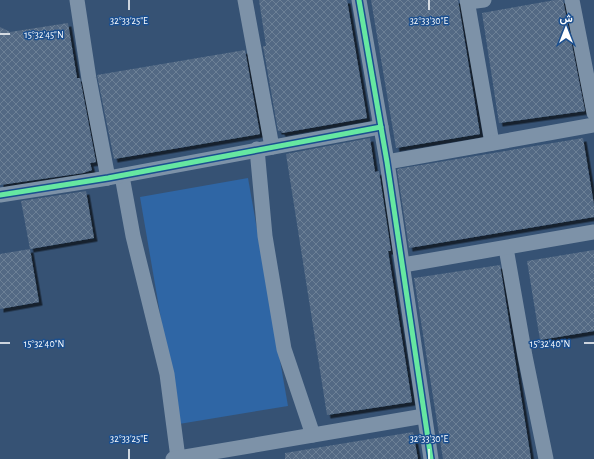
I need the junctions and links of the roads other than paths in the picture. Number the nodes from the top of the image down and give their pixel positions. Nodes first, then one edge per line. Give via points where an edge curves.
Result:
1 (77, 0) edge
2 (245, 0) edge
3 (359, 0) edge
4 (484, 0) edge
5 (572, 0) edge
6 (468, 1) edge
7 (594, 113) edge
8 (594, 125) edge
9 (381, 127) junction
10 (492, 143) junction
11 (264, 148) junction
12 (387, 162) junction
13 (115, 177) junction
14 (0, 195) edge
15 (594, 232) edge
16 (506, 248) junction
17 (403, 265) junction
18 (424, 416) junction
19 (313, 435) junction
20 (255, 452) edge
21 (175, 459) edge
22 (431, 459) edge
23 (546, 459) edge

1 - 13 street via 89,79
2 - 11 street
3 - 9 street
4 - 6 street
5 - 7 street
6 - 10 street
8 - 10 street
9 - 11 street
9 - 12 street
10 - 12 street
11 - 13 street
11 - 19 street via 265,236 284,349
12 - 17 street
13 - 14 street
13 - 21 street via 167,374
15 - 16 street
16 - 17 street
16 - 23 street
17 - 18 street
18 - 19 street
18 - 22 street
19 - 20 street
20 - 21 street

